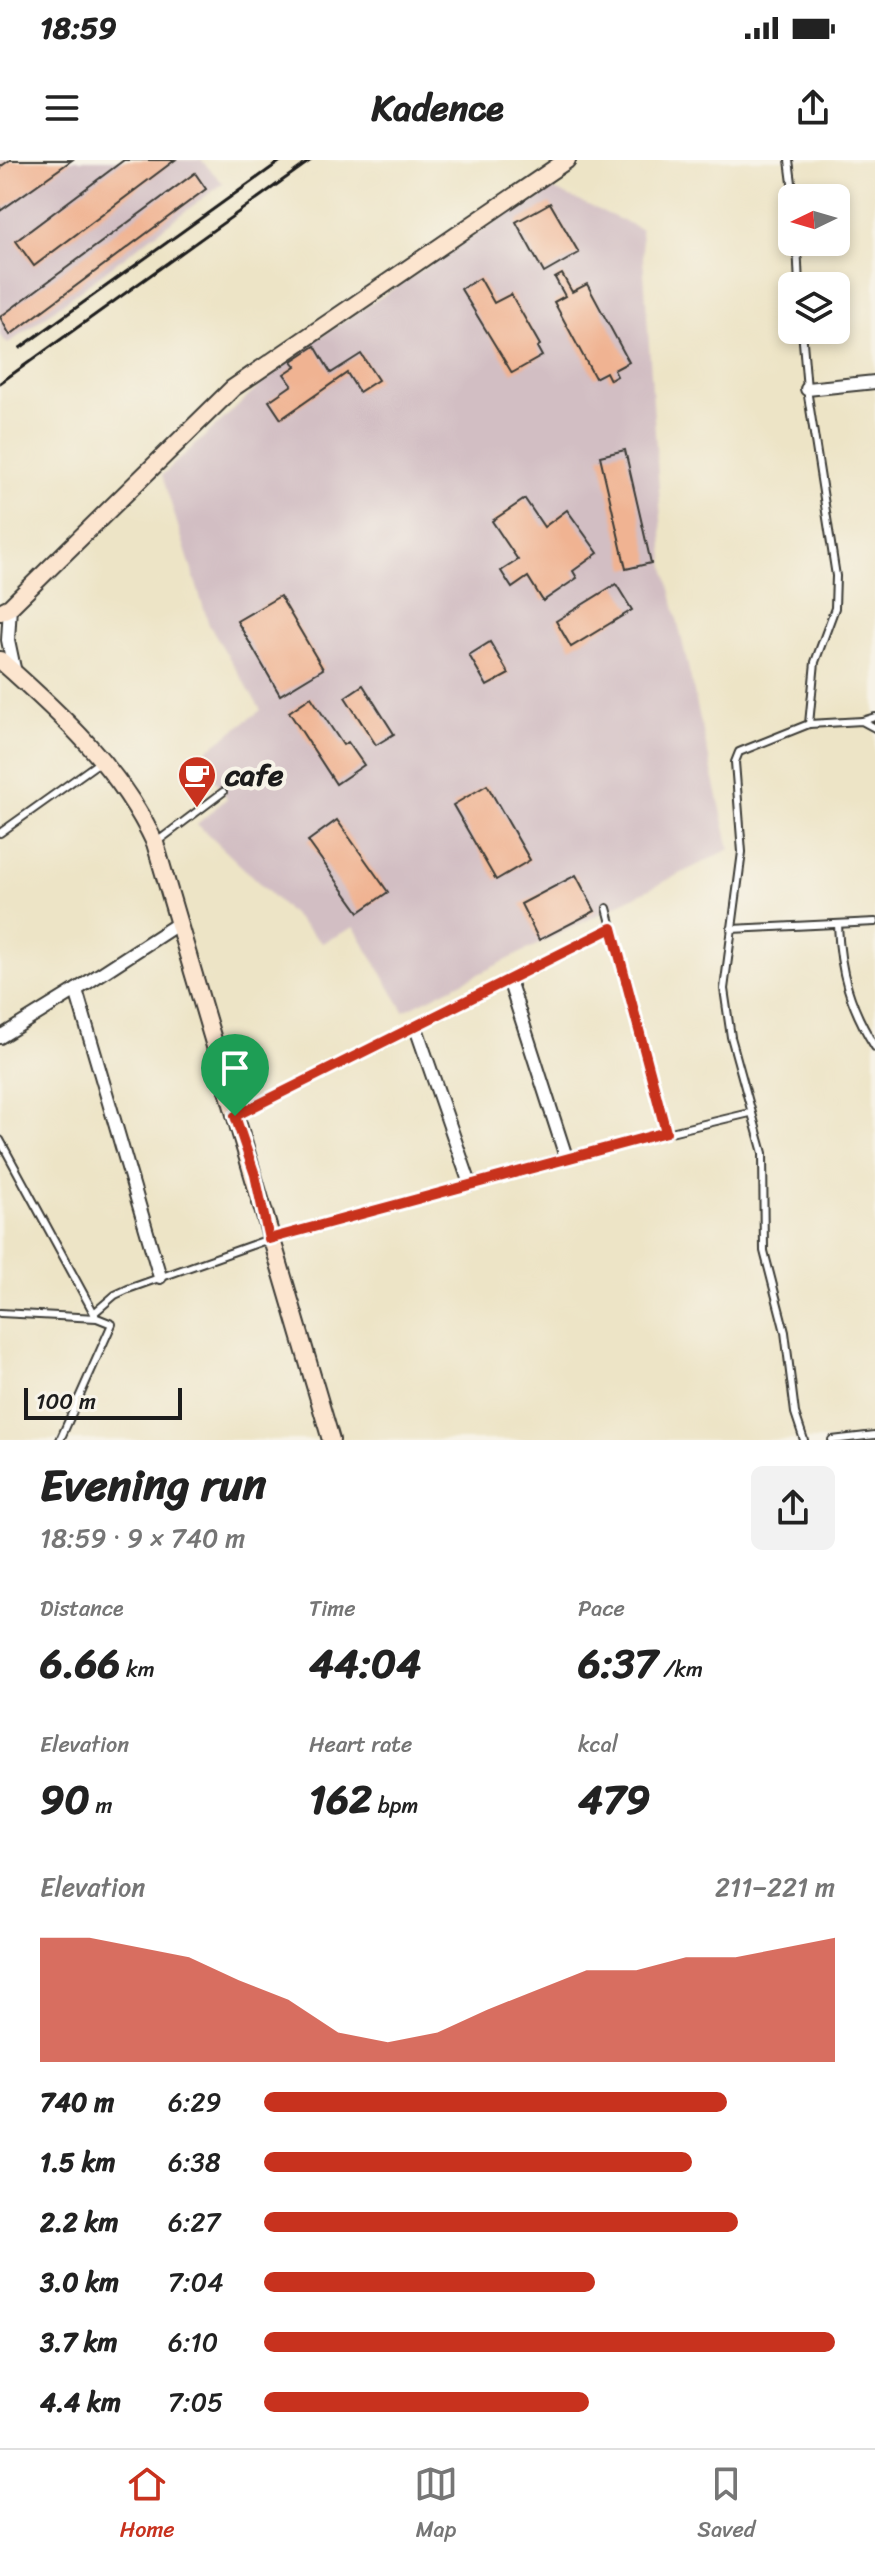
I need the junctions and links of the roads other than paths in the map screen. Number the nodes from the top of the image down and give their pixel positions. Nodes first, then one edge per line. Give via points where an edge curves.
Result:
1 (567, 160) edge
2 (789, 160) edge
3 (792, 184) edge
4 (803, 344) edge
5 (875, 382) edge
6 (807, 389) junction
7 (5, 609) edge
8 (0, 660) edge
9 (15, 673) junction
10 (875, 717) edge
11 (862, 721) junction
12 (809, 724) junction
13 (875, 728) edge
14 (103, 759) junction
15 (223, 792) dead end
16 (0, 833) edge
17 (155, 843) junction
18 (607, 908) dead end
19 (875, 922) edge
20 (179, 923) junction
21 (838, 925) junction
22 (612, 928) junction
23 (731, 929) junction
24 (509, 980) junction
25 (76, 990) junction
26 (416, 1028) junction
27 (0, 1037) edge
28 (875, 1047) edge
29 (750, 1113) junction
30 (235, 1116) junction
31 (666, 1132) junction
32 (0, 1140) edge
33 (566, 1157) junction
34 (470, 1184) junction
35 (269, 1239) junction
36 (160, 1277) junction
37 (0, 1313) edge
38 (95, 1316) junction
39 (875, 1435) edge
40 (60, 1440) edge
41 (331, 1440) edge
42 (804, 1440) edge
43 (832, 1440) edge

1 - 7 main road via 233,388
2 - 3 lane
4 - 6 lane
5 - 6 street
6 - 12 lane via 836,576 835,608 813,674
7 - 9 street
8 - 9 main road
9 - 14 main road
10 - 11 lane
11 - 12 lane
11 - 13 lane
12 - 23 lane via 739,752 735,762 742,852
14 - 16 lane
14 - 17 main road
15 - 17 lane
17 - 20 main road
18 - 22 lane
19 - 21 lane
20 - 25 street
20 - 30 main road
21 - 23 lane
21 - 28 lane via 843,981
22 - 24 lane
22 - 31 lane
23 - 29 lane via 724,989
24 - 26 lane
24 - 33 street
25 - 27 street
25 - 36 street
26 - 30 lane
26 - 34 street
29 - 31 lane
29 - 42 lane via 763,1153 764,1251
30 - 35 main road
31 - 33 lane
32 - 38 lane
33 - 34 lane
34 - 35 lane
35 - 36 lane
35 - 41 main road
36 - 38 lane via 115,1295
37 - 38 lane
38 - 40 lane via 110,1321 111,1327
39 - 43 lane

